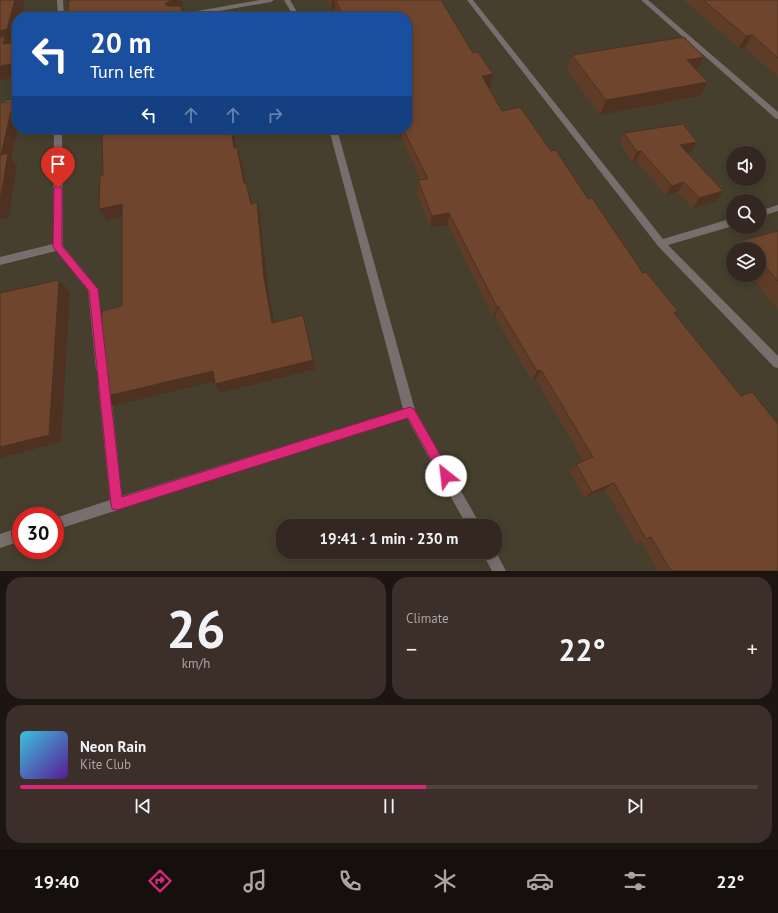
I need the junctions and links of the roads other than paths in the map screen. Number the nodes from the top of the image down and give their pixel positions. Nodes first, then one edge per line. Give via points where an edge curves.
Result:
1 (60, 0) edge
2 (271, 0) edge
3 (288, 0) edge
4 (470, 0) edge
5 (644, 0) edge
6 (61, 12) edge
7 (203, 12) edge
8 (294, 12) edge
9 (12, 102) edge
10 (0, 104) edge
11 (778, 116) edge
12 (58, 134) edge
13 (334, 134) edge
14 (778, 208) edge
15 (766, 212) edge
16 (726, 224) edge
17 (661, 244) junction
18 (58, 247) junction
19 (0, 261) edge
20 (778, 363) edge
21 (410, 412) junction
22 (117, 504) junction
23 (470, 519) edge
24 (64, 521) edge
25 (12, 537) edge
26 (0, 541) edge
27 (492, 559) edge
28 (499, 571) edge

1 - 6 street
2 - 7 street
3 - 8 street
4 - 17 street
5 - 11 street
9 - 10 street
12 - 18 street
13 - 21 street
14 - 15 street
16 - 17 street
17 - 20 street
18 - 19 street
18 - 22 street via 93,289
21 - 22 street
21 - 23 street
22 - 24 street
25 - 26 street
27 - 28 street

